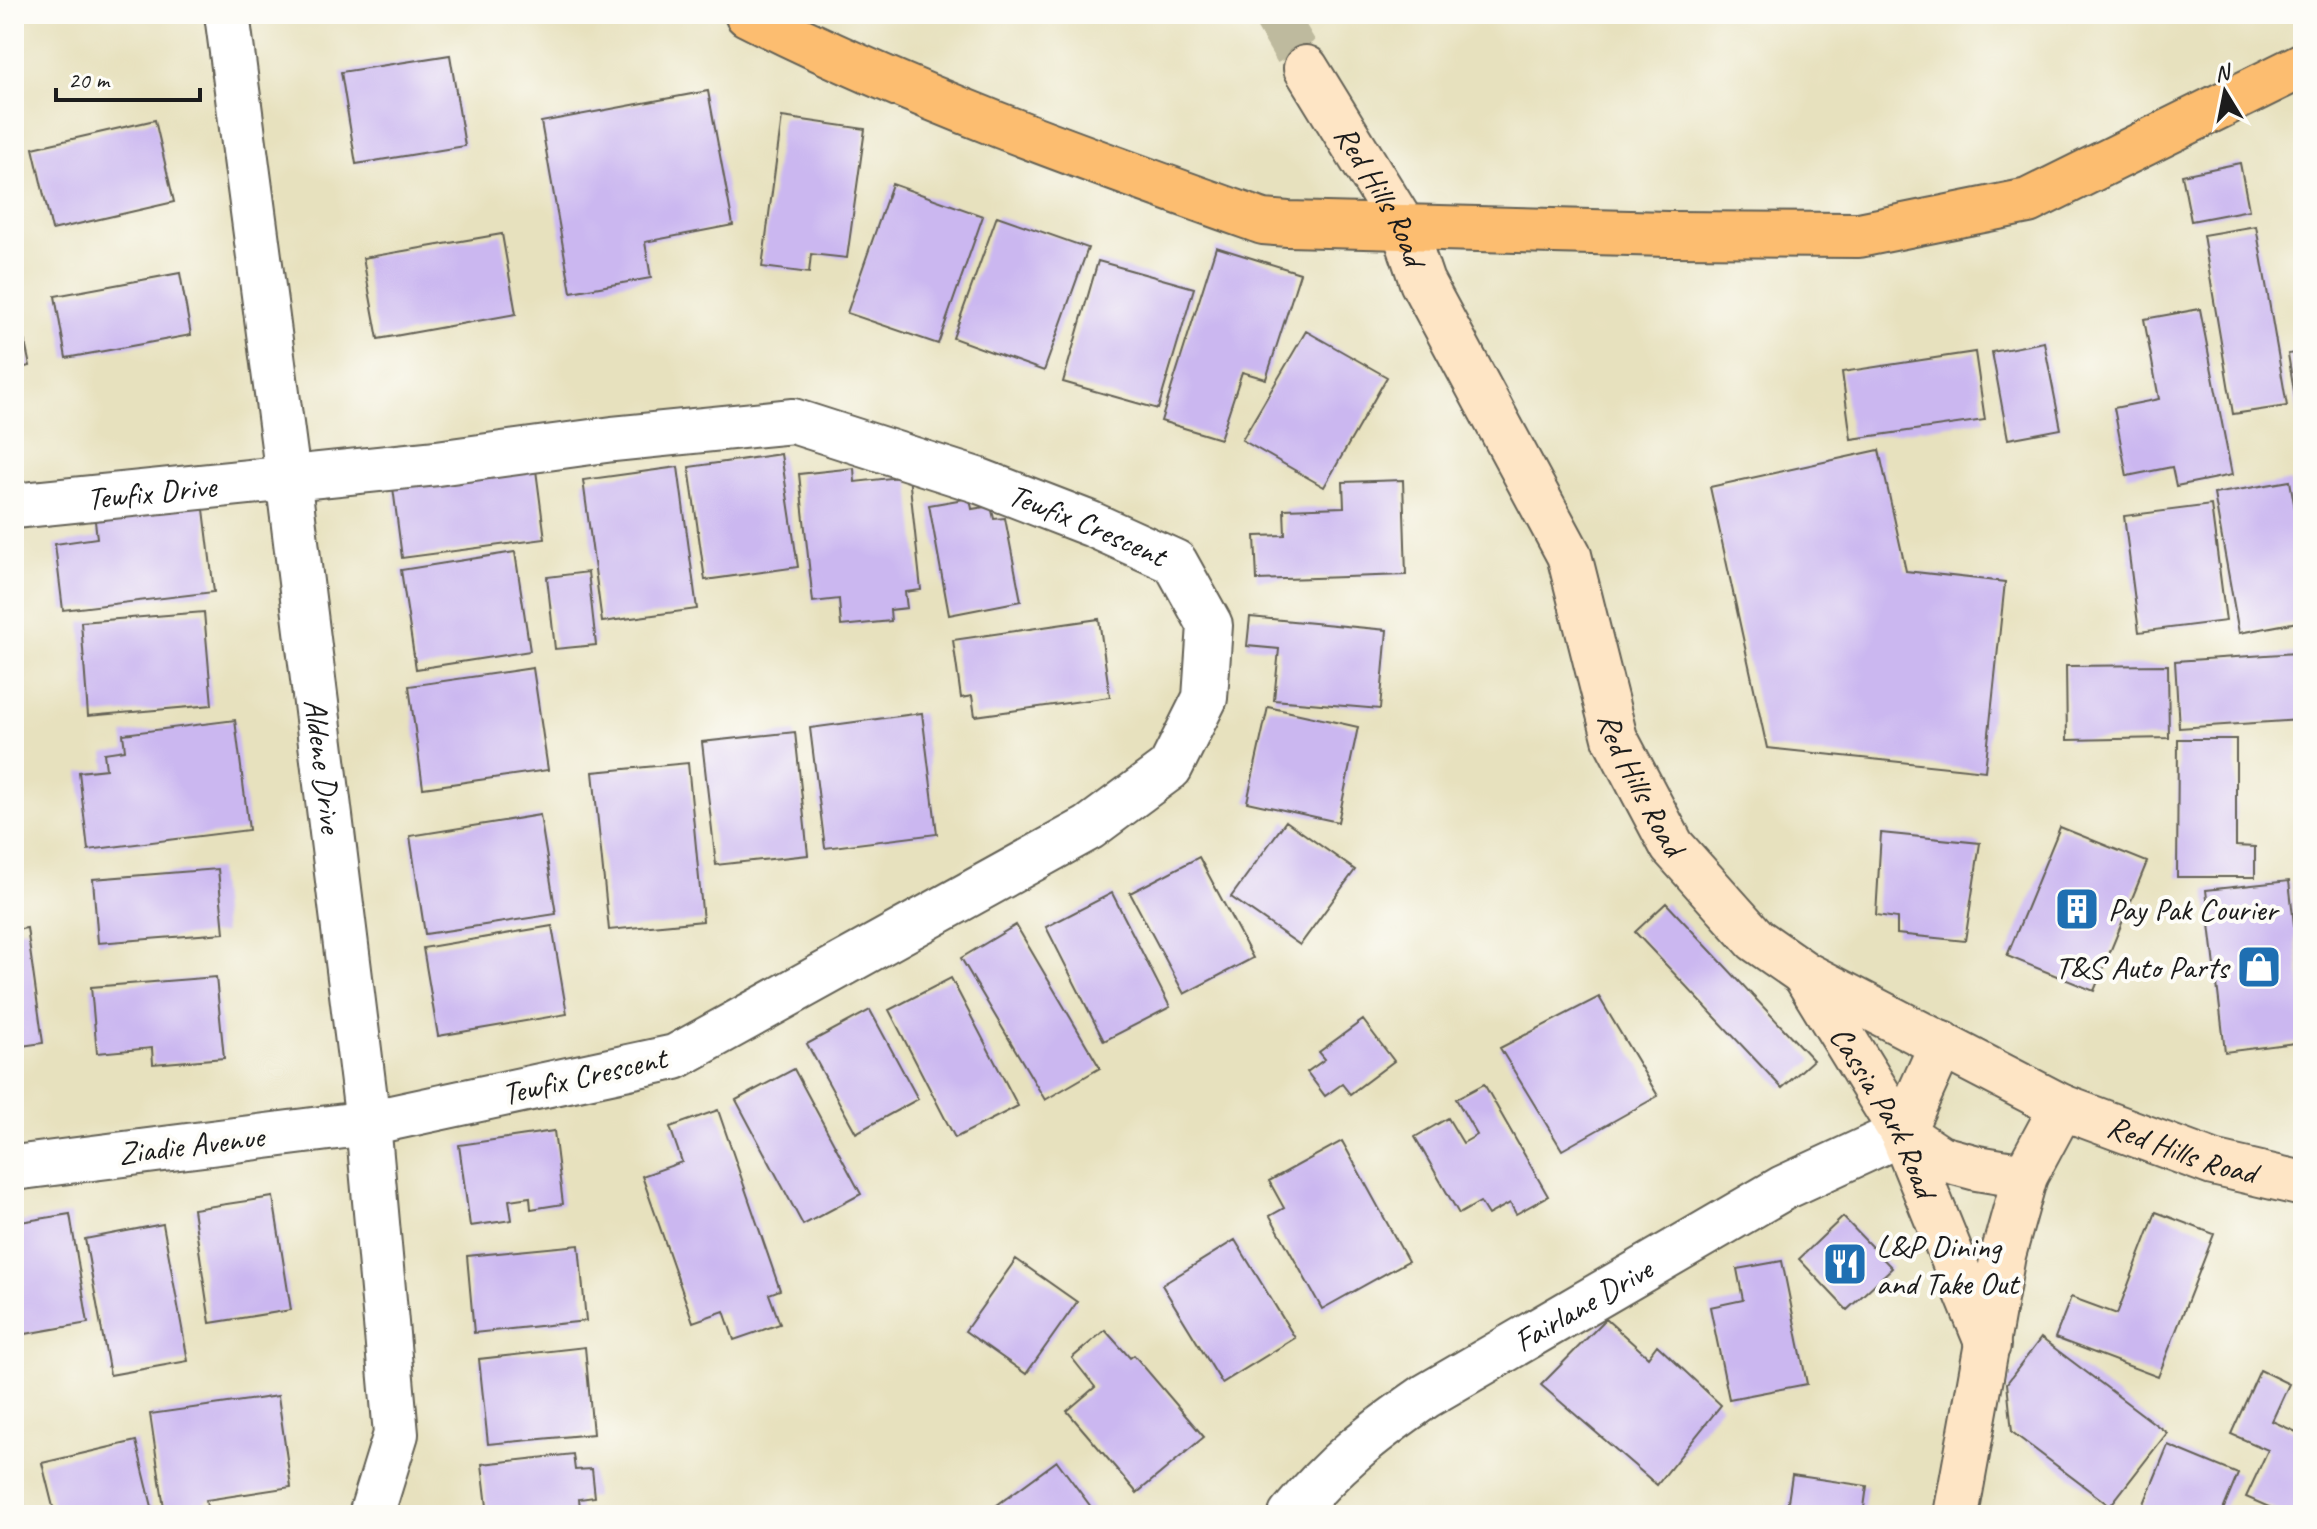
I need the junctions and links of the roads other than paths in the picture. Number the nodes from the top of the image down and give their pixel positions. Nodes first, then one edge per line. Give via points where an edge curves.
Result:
1 (227, 14) edge
2 (747, 14) edge
3 (2303, 65) edge
4 (1306, 68) tunnel mouth
5 (1403, 226) junction
6 (288, 477) junction
7 (14, 506) edge
8 (1805, 974) junction
9 (1942, 1044) junction
10 (2062, 1107) junction
11 (368, 1123) junction
12 (1902, 1133) junction
13 (14, 1168) edge
14 (2025, 1176) junction
15 (2303, 1184) edge
16 (1988, 1345) junction
17 (371, 1515) edge
18 (1291, 1515) edge
19 (1956, 1515) edge

1 - 6 street, Aldene Drive
2 - 5 highway via 1079,157 1263,222
3 - 5 highway via 2028,201 1859,235
4 - 5 main road, Red Hills Road
5 - 8 main road, Red Hills Road via 1422,282 1569,555 1615,738 1672,846 1756,940
6 - 7 street, Tewfix Drive
6 - 11 street, Aldene Drive
6 - 11 street, Tewfix Crescent via 793,421 977,480 1175,562 1210,625 1205,698 1170,768 1089,828 675,1057
8 - 9 main road, Red Hills Road
8 - 12 main road, Cassia Park Road
9 - 10 main road, Red Hills Road
9 - 12 main road
10 - 14 main road
10 - 15 main road, Red Hills Road via 2213,1163
11 - 13 street, Ziadie Avenue
11 - 17 street, Aldene Drive via 396,1434
12 - 14 main road via 1940,1158
12 - 16 main road, Cassia Park Road
12 - 18 street, Fairlane Drive via 1783,1188 1426,1396 1374,1431
14 - 16 main road via 2003,1255
16 - 19 main road

